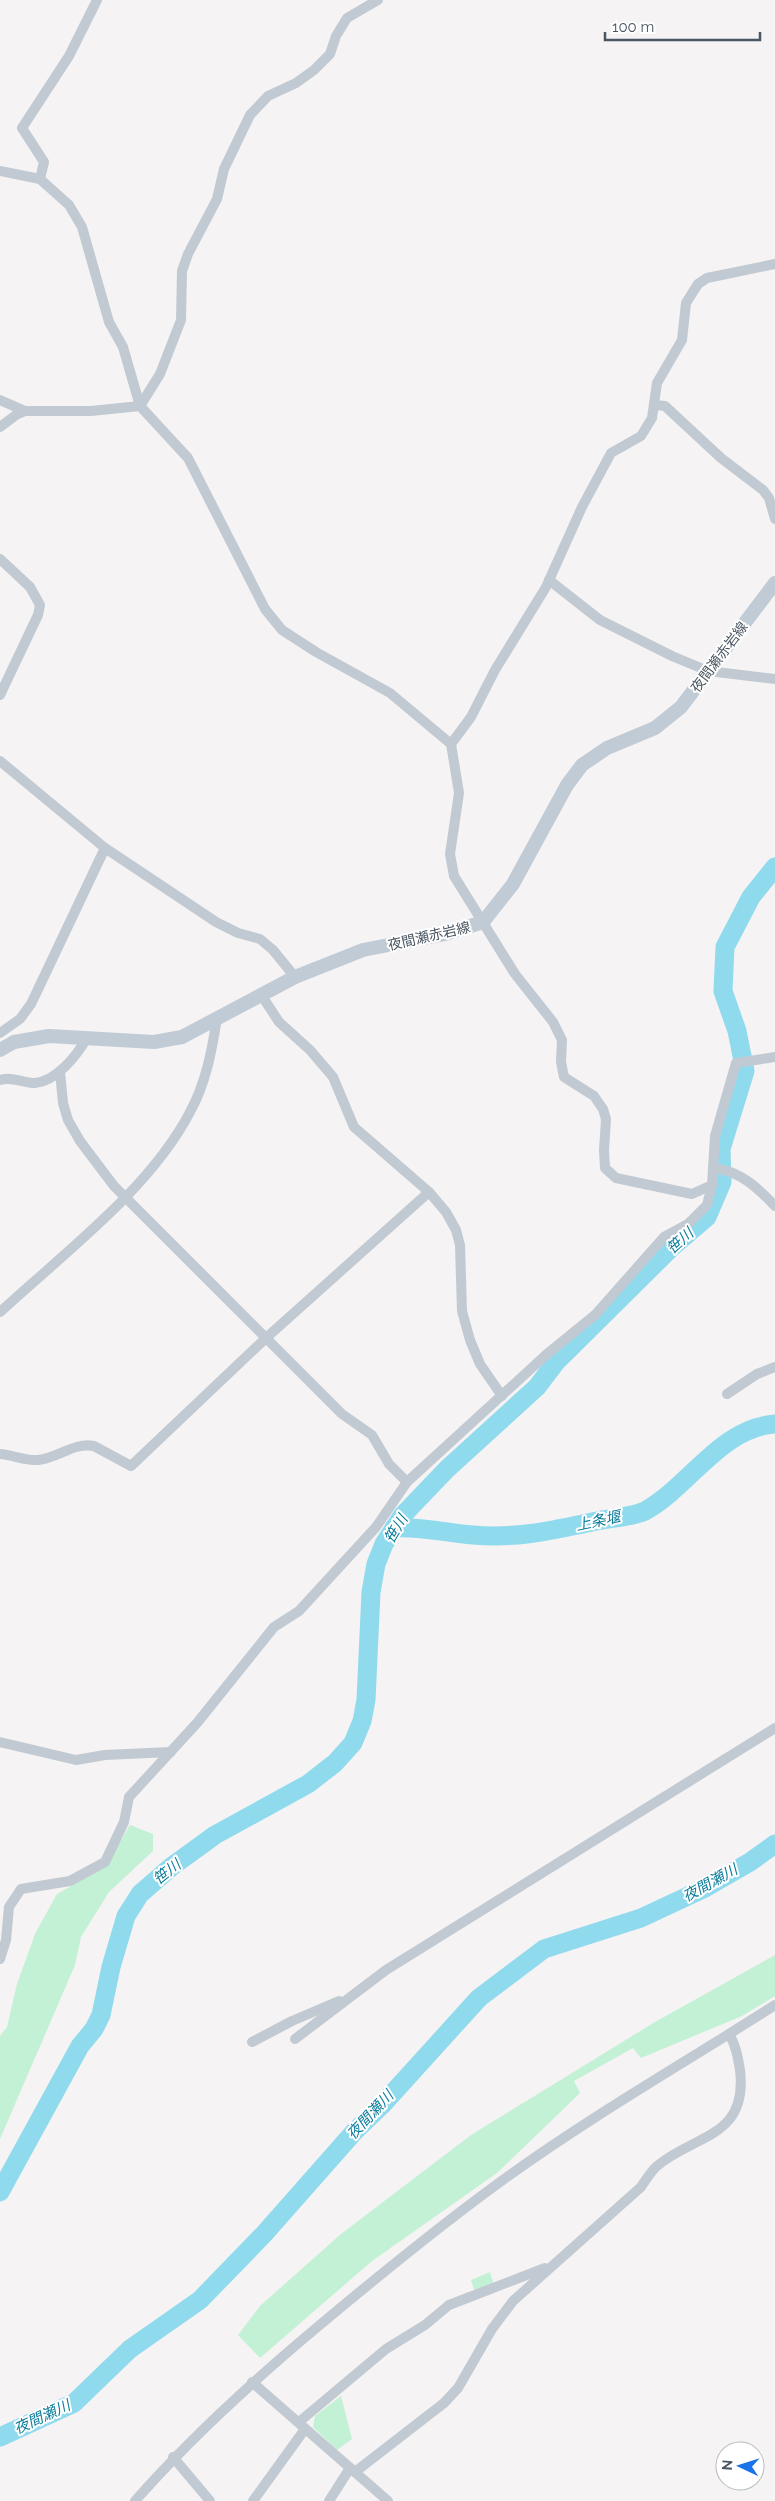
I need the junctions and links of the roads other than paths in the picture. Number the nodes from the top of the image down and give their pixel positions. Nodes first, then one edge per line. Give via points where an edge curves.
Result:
1 (97, 0) edge
2 (378, 0) edge
3 (0, 171) edge
4 (40, 178) junction
5 (775, 264) edge
6 (0, 400) edge
7 (655, 405) junction
8 (140, 406) junction
9 (26, 411) junction
10 (0, 427) edge
11 (775, 519) edge
12 (0, 559) edge
13 (549, 580) junction
14 (775, 583) edge
15 (708, 671) junction
16 (775, 679) edge
17 (0, 695) edge
18 (451, 744) junction
19 (0, 761) edge
20 (104, 848) junction
21 (483, 922) junction
22 (295, 977) junction
23 (262, 996) junction
24 (217, 1018) junction
25 (0, 1033) edge
26 (87, 1038) junction
27 (0, 1050) edge
28 (775, 1057) edge
29 (60, 1072) junction
30 (0, 1080) edge
31 (714, 1168) junction
32 (712, 1185) junction
33 (429, 1192) junction
34 (126, 1198) junction
35 (775, 1206) edge
36 (0, 1312) edge
37 (266, 1338) junction
38 (775, 1367) edge
39 (727, 1394) dead end
40 (502, 1396) junction
41 (0, 1454) edge
42 (407, 1482) junction
43 (775, 1728) edge
44 (0, 1742) edge
45 (172, 1752) junction
46 (3, 1939) edge
47 (0, 1959) edge
48 (349, 1997) junction
49 (775, 2005) edge
50 (729, 2034) junction
51 (295, 2039) dead end
52 (252, 2042) dead end
53 (550, 2266) junction
54 (252, 2382) junction
55 (302, 2426) junction
56 (173, 2457) junction
57 (353, 2470) junction
58 (135, 2501) edge
59 (210, 2501) edge
60 (253, 2501) edge
61 (329, 2501) edge
62 (388, 2501) edge

1 - 4 street via 68,56 22,128 44,162
2 - 8 street via 346,18 330,54 314,70 268,96 250,115 224,169 217,200 188,254 182,272 181,320 160,374
3 - 4 street
4 - 8 street via 69,205 82,227 109,322 123,348
5 - 7 street via 707,278 698,284 686,303 682,340 657,383
6 - 9 street
7 - 11 street via 665,406 721,458 763,490
7 - 13 street via 652,418 640,436 611,454 582,507
8 - 9 street via 91,411
8 - 18 street via 188,458 265,609 282,630 390,693
9 - 10 street
12 - 17 street via 30,587 40,605
13 - 15 street via 600,620
13 - 18 street via 471,717
14 - 15 main road, 夜間瀬赤岩線
15 - 16 street
15 - 21 main road, 夜間瀬赤岩線 via 681,707 655,728 607,748 582,765 513,884
18 - 21 street via 459,793 450,854 454,876
19 - 20 street
20 - 22 street via 216,922 260,939
20 - 25 street via 31,1004 20,1019
21 - 22 main road, 夜間瀬赤岩線 via 445,934 363,950
21 - 32 street via 515,974 554,1022 562,1040 564,1077 594,1096 603,1109 606,1168 616,1178 672,1192 692,1194
22 - 23 main road, 夜間瀬赤岩線
23 - 24 main road, 夜間瀬赤岩線
23 - 33 street via 279,1022 310,1050 333,1077 354,1127
24 - 26 main road, 夜間瀬赤岩線 via 182,1037 154,1042
24 - 34 street via 209,1064 191,1111 168,1148
26 - 27 main road, 夜間瀬赤岩線 via 50,1036 14,1042
26 - 29 street via 78,1054
28 - 31 street via 742,1062 715,1136
29 - 30 street via 36,1083
29 - 34 street via 68,1120 80,1141
31 - 32 street
31 - 35 street via 727,1170 755,1186
32 - 40 street via 707,1205 688,1224 664,1236 595,1315
33 - 37 street
33 - 40 street via 456,1230 460,1246 462,1311 470,1340 480,1364
34 - 36 street
34 - 37 street
37 - 41 street via 131,1466 88,1445 36,1460
37 - 42 street via 342,1414 372,1435 389,1464
38 - 39 street via 757,1374
40 - 42 street
42 - 45 street via 376,1527 299,1611 274,1627
43 - 48 street via 386,1970
44 - 45 street via 76,1760 105,1755
45 - 46 street via 129,1797 124,1822 105,1862 70,1881 21,1889 9,1907
46 - 47 street
48 - 51 street
48 - 52 street via 308,2013
49 - 50 street
50 - 53 street via 742,2085 734,2114 712,2135 657,2166 641,2187
50 - 54 street via 507,2177 389,2268
53 - 55 street via 449,2306 425,2326 386,2349
53 - 57 street via 513,2300 458,2388
54 - 55 street
54 - 56 street
55 - 57 street
55 - 60 street
56 - 58 street
56 - 59 street
57 - 61 street
57 - 62 street

